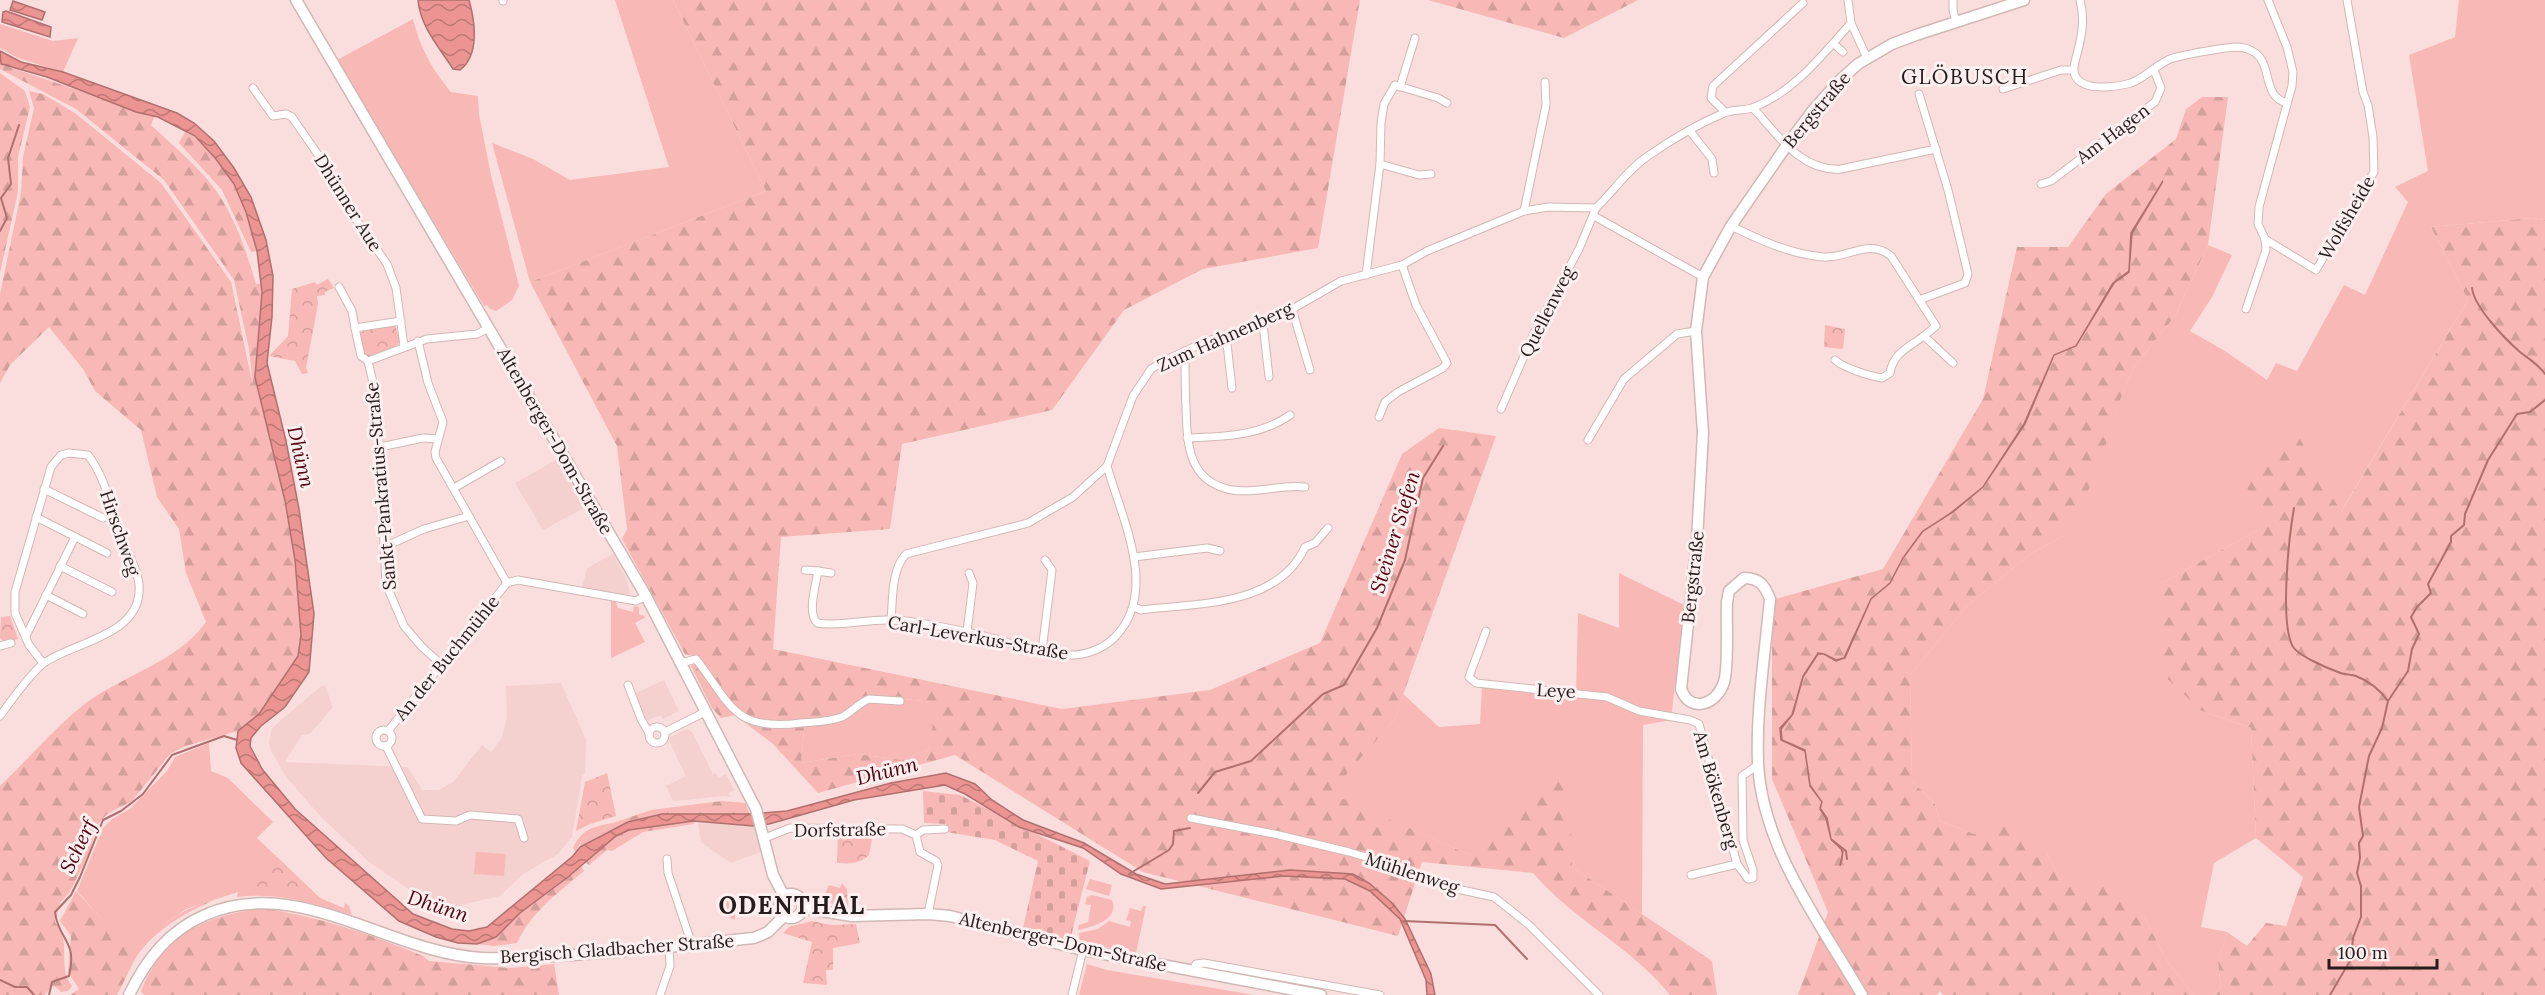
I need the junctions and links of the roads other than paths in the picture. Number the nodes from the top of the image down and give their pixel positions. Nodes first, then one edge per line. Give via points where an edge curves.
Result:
1 (296, 0) edge
2 (1848, 0) edge
3 (1953, 0) edge
4 (2024, 0) edge
5 (2080, 0) edge
6 (2268, 0) edge
7 (2347, 0) edge
8 (1803, 3) dead end
9 (1956, 22) junction
10 (1851, 23) junction
11 (1415, 38) dead end
12 (1834, 44) junction
13 (1843, 51) dead end
14 (1867, 58) junction
15 (2074, 70) junction
16 (2154, 70) junction
17 (1545, 81) dead end
18 (1400, 87) junction
19 (253, 88) dead end
20 (2003, 89) dead end
21 (1919, 94) dead end
22 (1447, 103) dead end
23 (2287, 103) junction
24 (1753, 108) junction
25 (1725, 112) junction
26 (1690, 131) junction
27 (1787, 145) junction
28 (1936, 149) junction
29 (1380, 164) junction
30 (1714, 173) dead end
31 (1431, 174) dead end
32 (2041, 184) dead end
33 (1596, 208) junction
34 (1524, 211) junction
35 (1594, 216) junction
36 (1731, 226) junction
37 (2265, 239) junction
38 (1402, 265) junction
39 (1366, 275) junction
40 (1703, 277) junction
41 (339, 287) dead end
42 (1920, 300) junction
43 (1292, 309) junction
44 (2246, 309) dead end
45 (401, 321) junction
46 (1263, 324) junction
47 (355, 328) junction
48 (489, 328) junction
49 (1696, 331) junction
50 (1226, 335) junction
51 (1924, 336) junction
52 (418, 341) junction
53 (404, 346) junction
54 (1185, 351) junction
55 (1835, 360) dead end
56 (368, 361) junction
57 (1953, 363) dead end
58 (1310, 370) dead end
59 (1269, 377) dead end
60 (1232, 388) dead end
61 (1501, 409) dead end
62 (1290, 415) dead end
63 (1379, 417) dead end
64 (1187, 438) junction
65 (438, 440) junction
66 (1588, 440) dead end
67 (380, 447) junction
68 (501, 461) dead end
69 (1107, 466) junction
70 (1305, 487) dead end
71 (453, 488) junction
72 (44, 489) junction
73 (469, 516) junction
74 (36, 517) junction
75 (103, 518) dead end
76 (1329, 528) dead end
77 (75, 537) junction
78 (384, 544) junction
79 (1220, 550) dead end
80 (107, 553) dead end
81 (1134, 557) junction
82 (1045, 560) dead end
83 (60, 566) junction
84 (805, 570) dead end
85 (818, 571) junction
86 (831, 573) dead end
87 (969, 573) dead end
88 (507, 583) junction
89 (112, 592) dead end
90 (46, 595) junction
91 (646, 597) junction
92 (1134, 607) junction
93 (83, 614) dead end
94 (891, 620) junction
95 (1486, 631) dead end
96 (967, 632) junction
97 (26, 636) junction
98 (11, 643) dead end
99 (0, 646) edge
100 (1042, 651) junction
101 (43, 663) junction
102 (681, 663) junction
103 (442, 665) junction
104 (628, 685) dead end
105 (900, 701) dead end
106 (705, 712) junction
107 (0, 716) edge
108 (1690, 720) joint
109 (388, 731) junction
110 (665, 732) junction
111 (650, 733) junction
112 (386, 746) junction
113 (1758, 765) junction
114 (1191, 818) dead end
115 (945, 829) dead end
116 (916, 835) junction
117 (524, 838) dead end
118 (765, 838) junction
119 (667, 859) dead end
120 (1737, 864) junction
121 (1691, 875) dead end
122 (784, 896) junction
123 (803, 908) junction
124 (928, 914) junction
125 (784, 916) junction
126 (689, 945) junction
127 (669, 947) junction
128 (1083, 950) junction
129 (1193, 971) junction
130 (129, 995) edge
131 (660, 995) edge
132 (1072, 995) edge
133 (1320, 995) edge
134 (1380, 995) edge
135 (1599, 995) edge
136 (1862, 995) edge

1 - 48 main road, Altenberger-Dom-Straße
2 - 10 street
3 - 9 street
4 - 9 main road, Bergstraße
5 - 15 street via 2084,22
6 - 23 street via 2292,62
7 - 37 street, Wolfsheide via 2362,92 2368,105 2374,172 2316,270
8 - 25 street via 1713,86 1711,98
9 - 14 main road, Bergstraße via 1916,34
10 - 12 street
10 - 14 street
11 - 18 street
12 - 13 street
12 - 24 street via 1794,83
14 - 27 main road, Bergstraße via 1839,81
15 - 16 street via 2084,85 2109,86 2132,82
15 - 20 street via 2061,70
16 - 23 street via 2170,60 2230,48 2246,49 2262,60 2271,93
16 - 32 street, Am Hagen via 2161,88 2155,102 2051,181
17 - 34 street via 1546,105
18 - 22 street
18 - 29 street via 1395,85 1384,104
19 - 45 street, Dhünner Aue via 273,116 292,117 330,172 335,189 387,264 396,288
21 - 28 street
23 - 37 street via 2259,207 2259,228
24 - 25 street
24 - 27 street
25 - 26 street
26 - 30 street via 1712,159
26 - 33 street via 1647,156
27 - 28 street via 1800,158 1830,170
27 - 36 main road, Bergstraße
28 - 42 street via 1968,274 1965,283
29 - 31 street via 1419,175
29 - 39 street
33 - 34 street, Zum Hahnenberg
33 - 35 street, Quellenweg
34 - 38 street, Zum Hahnenberg
35 - 40 street
35 - 61 street, Quellenweg via 1534,333
36 - 40 main road, Bergstraße
36 - 42 street via 1774,245 1814,255 1833,256 1869,247 1884,250
37 - 44 street via 2266,250
38 - 39 street, Zum Hahnenberg
38 - 63 street via 1416,305 1447,363 1391,397
39 - 43 street, Zum Hahnenberg via 1329,286
40 - 49 main road, Bergstraße
41 - 47 street, Sankt-Pankratius-Straße via 352,311
42 - 51 street via 1936,326
43 - 46 street, Zum Hahnenberg
43 - 58 street
45 - 47 street
45 - 53 street, Dhünner Aue
46 - 50 street, Zum Hahnenberg
46 - 59 street
47 - 56 street, Sankt-Pankratius-Straße via 361,356
48 - 52 street via 477,334
48 - 91 main road, Altenberger-Dom-Straße
49 - 66 street via 1677,334 1624,379
49 - 113 main road, Bergstraße via 1703,433 1697,540 1681,689 1690,702 1707,703 1715,699 1724,680 1729,591 1744,578 1763,584 1770,599 1758,717
50 - 54 street, Zum Hahnenberg
50 - 60 street
51 - 55 street via 1896,356 1890,373 1882,378 1844,368
51 - 57 street
52 - 53 street
52 - 65 street via 443,422
53 - 56 street
54 - 64 street
54 - 69 street, Zum Hahnenberg via 1151,369 1133,396
56 - 67 street, Sankt-Pankratius-Straße via 377,400
62 - 64 street via 1279,423 1235,435
64 - 70 street via 1198,471 1221,487
65 - 67 street via 423,438
65 - 71 street via 436,458
67 - 78 street, Sankt-Pankratius-Straße
68 - 71 street
69 - 81 street, Carl-Leverkus-Straße
69 - 94 street, Zum Hahnenberg via 1073,497 1041,518 906,554 896,572
71 - 73 street
72 - 74 street, Hirschweg
72 - 75 street, Hirschweg
72 - 101 street, Hirschweg via 51,467 61,455 88,455 101,477 140,592 135,608 124,622
73 - 78 street
73 - 88 street
74 - 77 street, Hirschweg
74 - 97 street, Hirschweg via 15,592 15,613
76 - 92 street via 1315,543 1305,547 1288,572 1252,594 1141,610
77 - 80 street, Hirschweg
77 - 83 street
78 - 103 street, Sankt-Pankratius-Straße via 386,584 395,611 413,638
79 - 81 street via 1207,548
81 - 92 street, Carl-Leverkus-Straße
82 - 100 street via 1052,570
83 - 89 street, Hirschweg
83 - 90 street
84 - 85 street
85 - 86 street
85 - 94 street, Carl-Leverkus-Straße via 812,610 817,623
87 - 96 street via 973,583
88 - 91 street, An der Buchmühle via 518,580 636,601
88 - 103 street, An der Buchmühle
90 - 93 street
90 - 97 street
91 - 102 main road, Altenberger-Dom-Straße
92 - 100 street, Carl-Leverkus-Straße via 1121,631 1094,651 1068,656
94 - 96 street, Carl-Leverkus-Straße
95 - 108 street, Leye via 1469,677 1476,682 1607,697 1639,711
96 - 100 street, Carl-Leverkus-Straße
97 - 101 street, Hirschweg
98 - 99 street
101 - 107 street, Hirschweg
102 - 105 street via 696,659 738,713 761,724 831,720 869,699
102 - 106 main road, Altenberger-Dom-Straße
103 - 109 street, An der Buchmühle
104 - 111 street
106 - 110 street
106 - 118 main road, Altenberger-Dom-Straße via 756,809
108 - 120 street, Am Bökenberg via 1699,724
109 - 112 street, An der Buchmühle via 392,741
109 - 112 street, An der Buchmühle via 380,731 375,739 380,746
110 - 111 street via 657,727
110 - 111 street via 664,740 657,744 650,739
112 - 117 street, An der Buchmühle via 422,819 518,819
113 - 120 street, Am Bökenberg via 1742,776 1741,795 1743,840 1754,870 1753,878 1748,879
113 - 136 main road, Bergstraße via 1768,814 1785,862
114 - 135 street, Mühlenweg via 1348,852 1456,889 1494,897 1529,925
115 - 116 street, Dorfstraße via 923,830
116 - 118 street, Dorfstraße via 902,829 790,828
116 - 124 street via 920,852 938,865
118 - 122 main road, Altenberger-Dom-Straße via 773,875
119 - 126 street
120 - 121 street, Am Bökenberg
122 - 123 main road via 798,896
122 - 125 main road via 778,906
123 - 124 main road, Altenberger-Dom-Straße via 852,916
123 - 125 main road via 796,917
124 - 128 main road, Altenberger-Dom-Straße via 950,916
125 - 126 main road, Bergisch Gladbacher Straße via 759,937
126 - 127 main road, Bergisch Gladbacher Straße
127 - 130 main road, Bergisch Gladbacher Straße via 480,958 430,949 302,908 260,902 217,910 178,930 151,958
127 - 131 street via 670,966
128 - 129 main road, Altenberger-Dom-Straße
128 - 132 street
129 - 133 main road, Altenberger-Dom-Straße
129 - 134 street via 1196,964 1204,963

